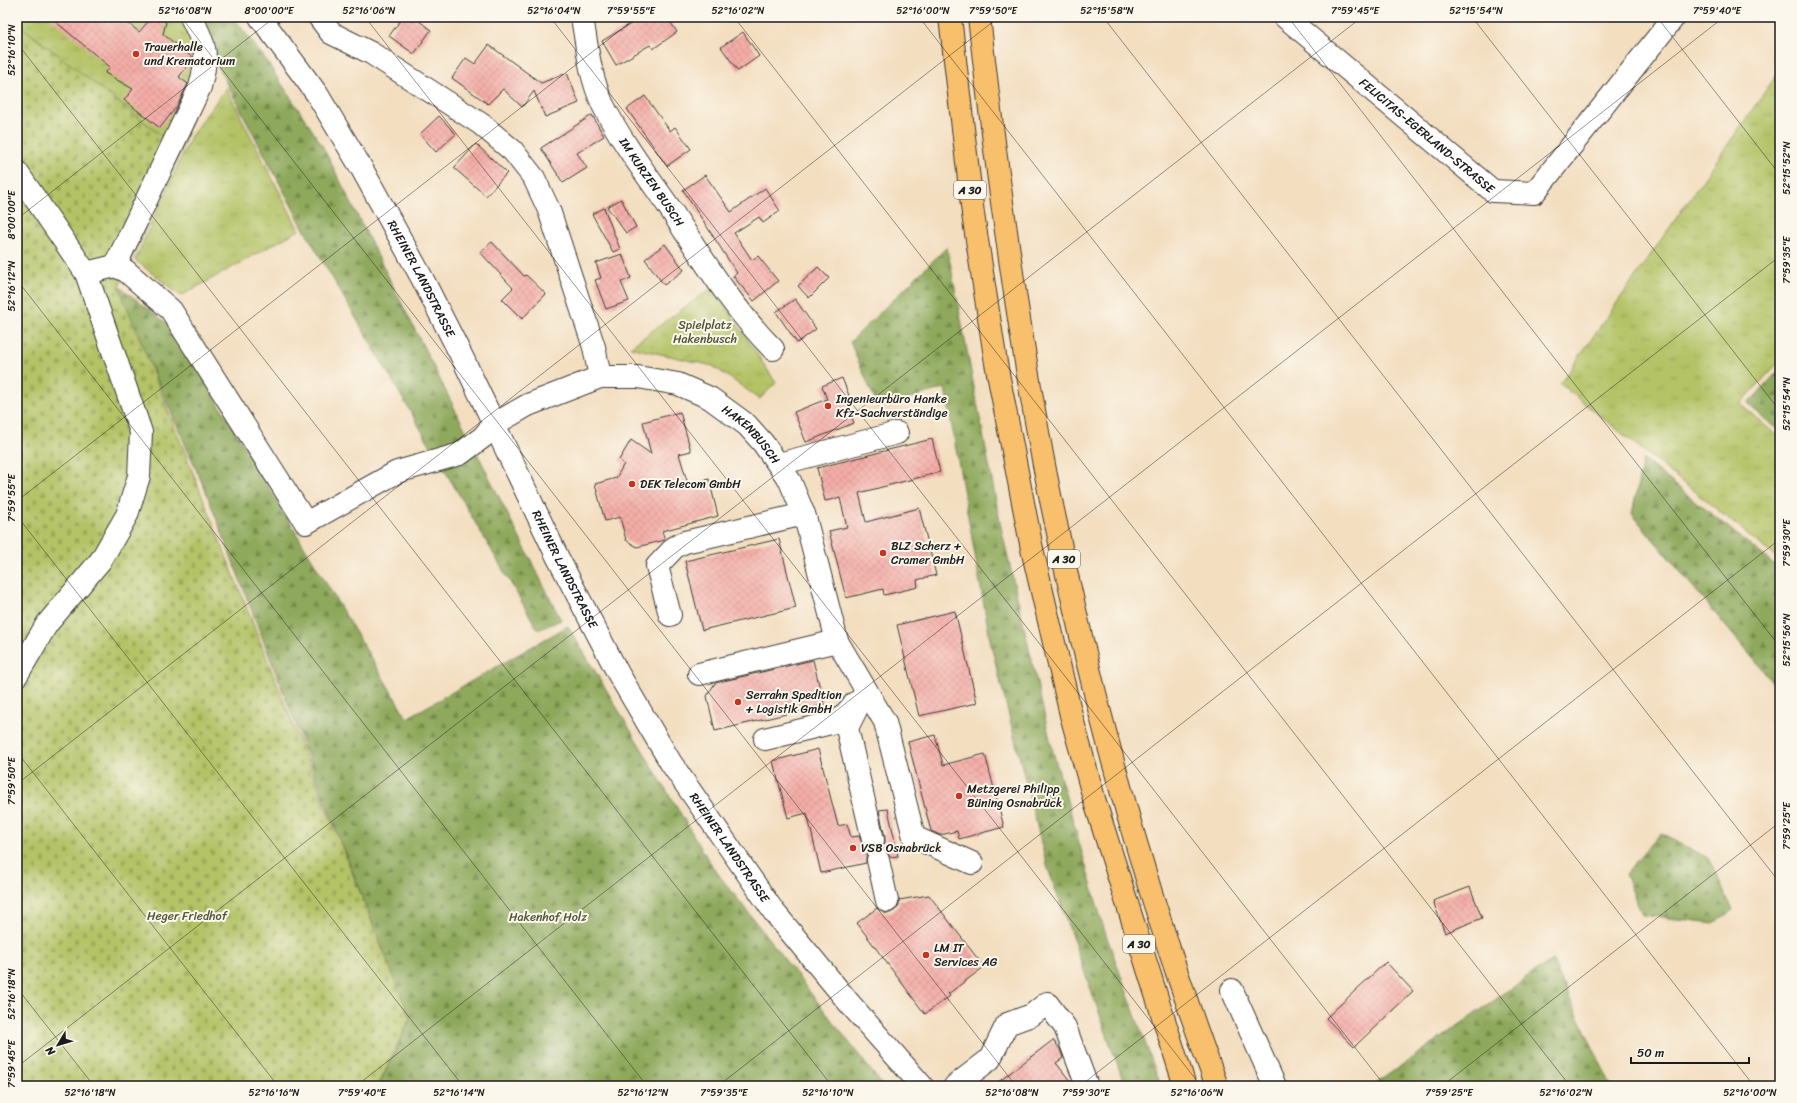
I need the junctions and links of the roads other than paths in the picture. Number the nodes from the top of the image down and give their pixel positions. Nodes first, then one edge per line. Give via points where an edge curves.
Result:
1 (191, 17) edge
2 (260, 17) edge
3 (582, 17) edge
4 (950, 17) edge
5 (979, 17) edge
6 (1286, 17) edge
7 (1674, 17) edge
8 (325, 25) edge
9 (17, 172) edge
10 (115, 266) junction
11 (86, 272) junction
12 (773, 349) dead end
13 (600, 377) junction
14 (493, 425) junction
15 (897, 433) dead end
16 (779, 464) junction
17 (804, 514) junction
18 (670, 615) dead end
19 (837, 641) junction
20 (699, 674) dead end
21 (17, 675) edge
22 (866, 690) junction
23 (765, 739) dead end
24 (972, 863) dead end
25 (887, 901) dead end
26 (1232, 990) dead end
27 (922, 1086) edge
28 (956, 1086) edge
29 (1087, 1086) edge
30 (1185, 1086) edge
31 (1217, 1086) edge
32 (1275, 1086) edge

1 - 10 street via 204,42 206,64 200,87
2 - 14 street, RHEINER LANDSTRASSE via 316,94 362,169 422,278
3 - 12 street, IM KURZEN BUSCH via 591,74 610,118 714,274 755,332
4 - 30 highway, A 30 via 973,214 990,324 1032,549 1071,715 1095,802
5 - 31 highway, A 30 via 1020,324 1044,465 1069,583 1128,814 1172,956
6 - 7 street, FELICITAS-EGERLAND-STRASSE via 1493,191 1534,193
8 - 13 street via 481,124 513,151 534,178 549,210 594,347
9 - 11 street
10 - 11 street
10 - 14 street, HAKENBUSCH via 126,271 171,310 306,522 397,472 460,454 483,437
11 - 21 street via 141,432 139,476 127,515 101,560 47,624
13 - 14 street, HAKENBUSCH via 528,405
13 - 16 street, HAKENBUSCH via 638,376 678,384 710,398 747,425
14 - 27 street, RHEINER LANDSTRASSE via 614,666 671,764 774,912
15 - 16 street
16 - 17 street, HAKENBUSCH via 790,481
17 - 18 street via 685,542 675,547 657,566
17 - 19 street, HAKENBUSCH
19 - 20 street
19 - 22 street, HAKENBUSCH
22 - 23 street via 839,721
22 - 24 street, HAKENBUSCH via 885,722 914,838
22 - 25 street via 847,728
26 - 32 street
28 - 29 street via 990,1060 1007,1024 1032,1015 1047,1002 1065,1027

